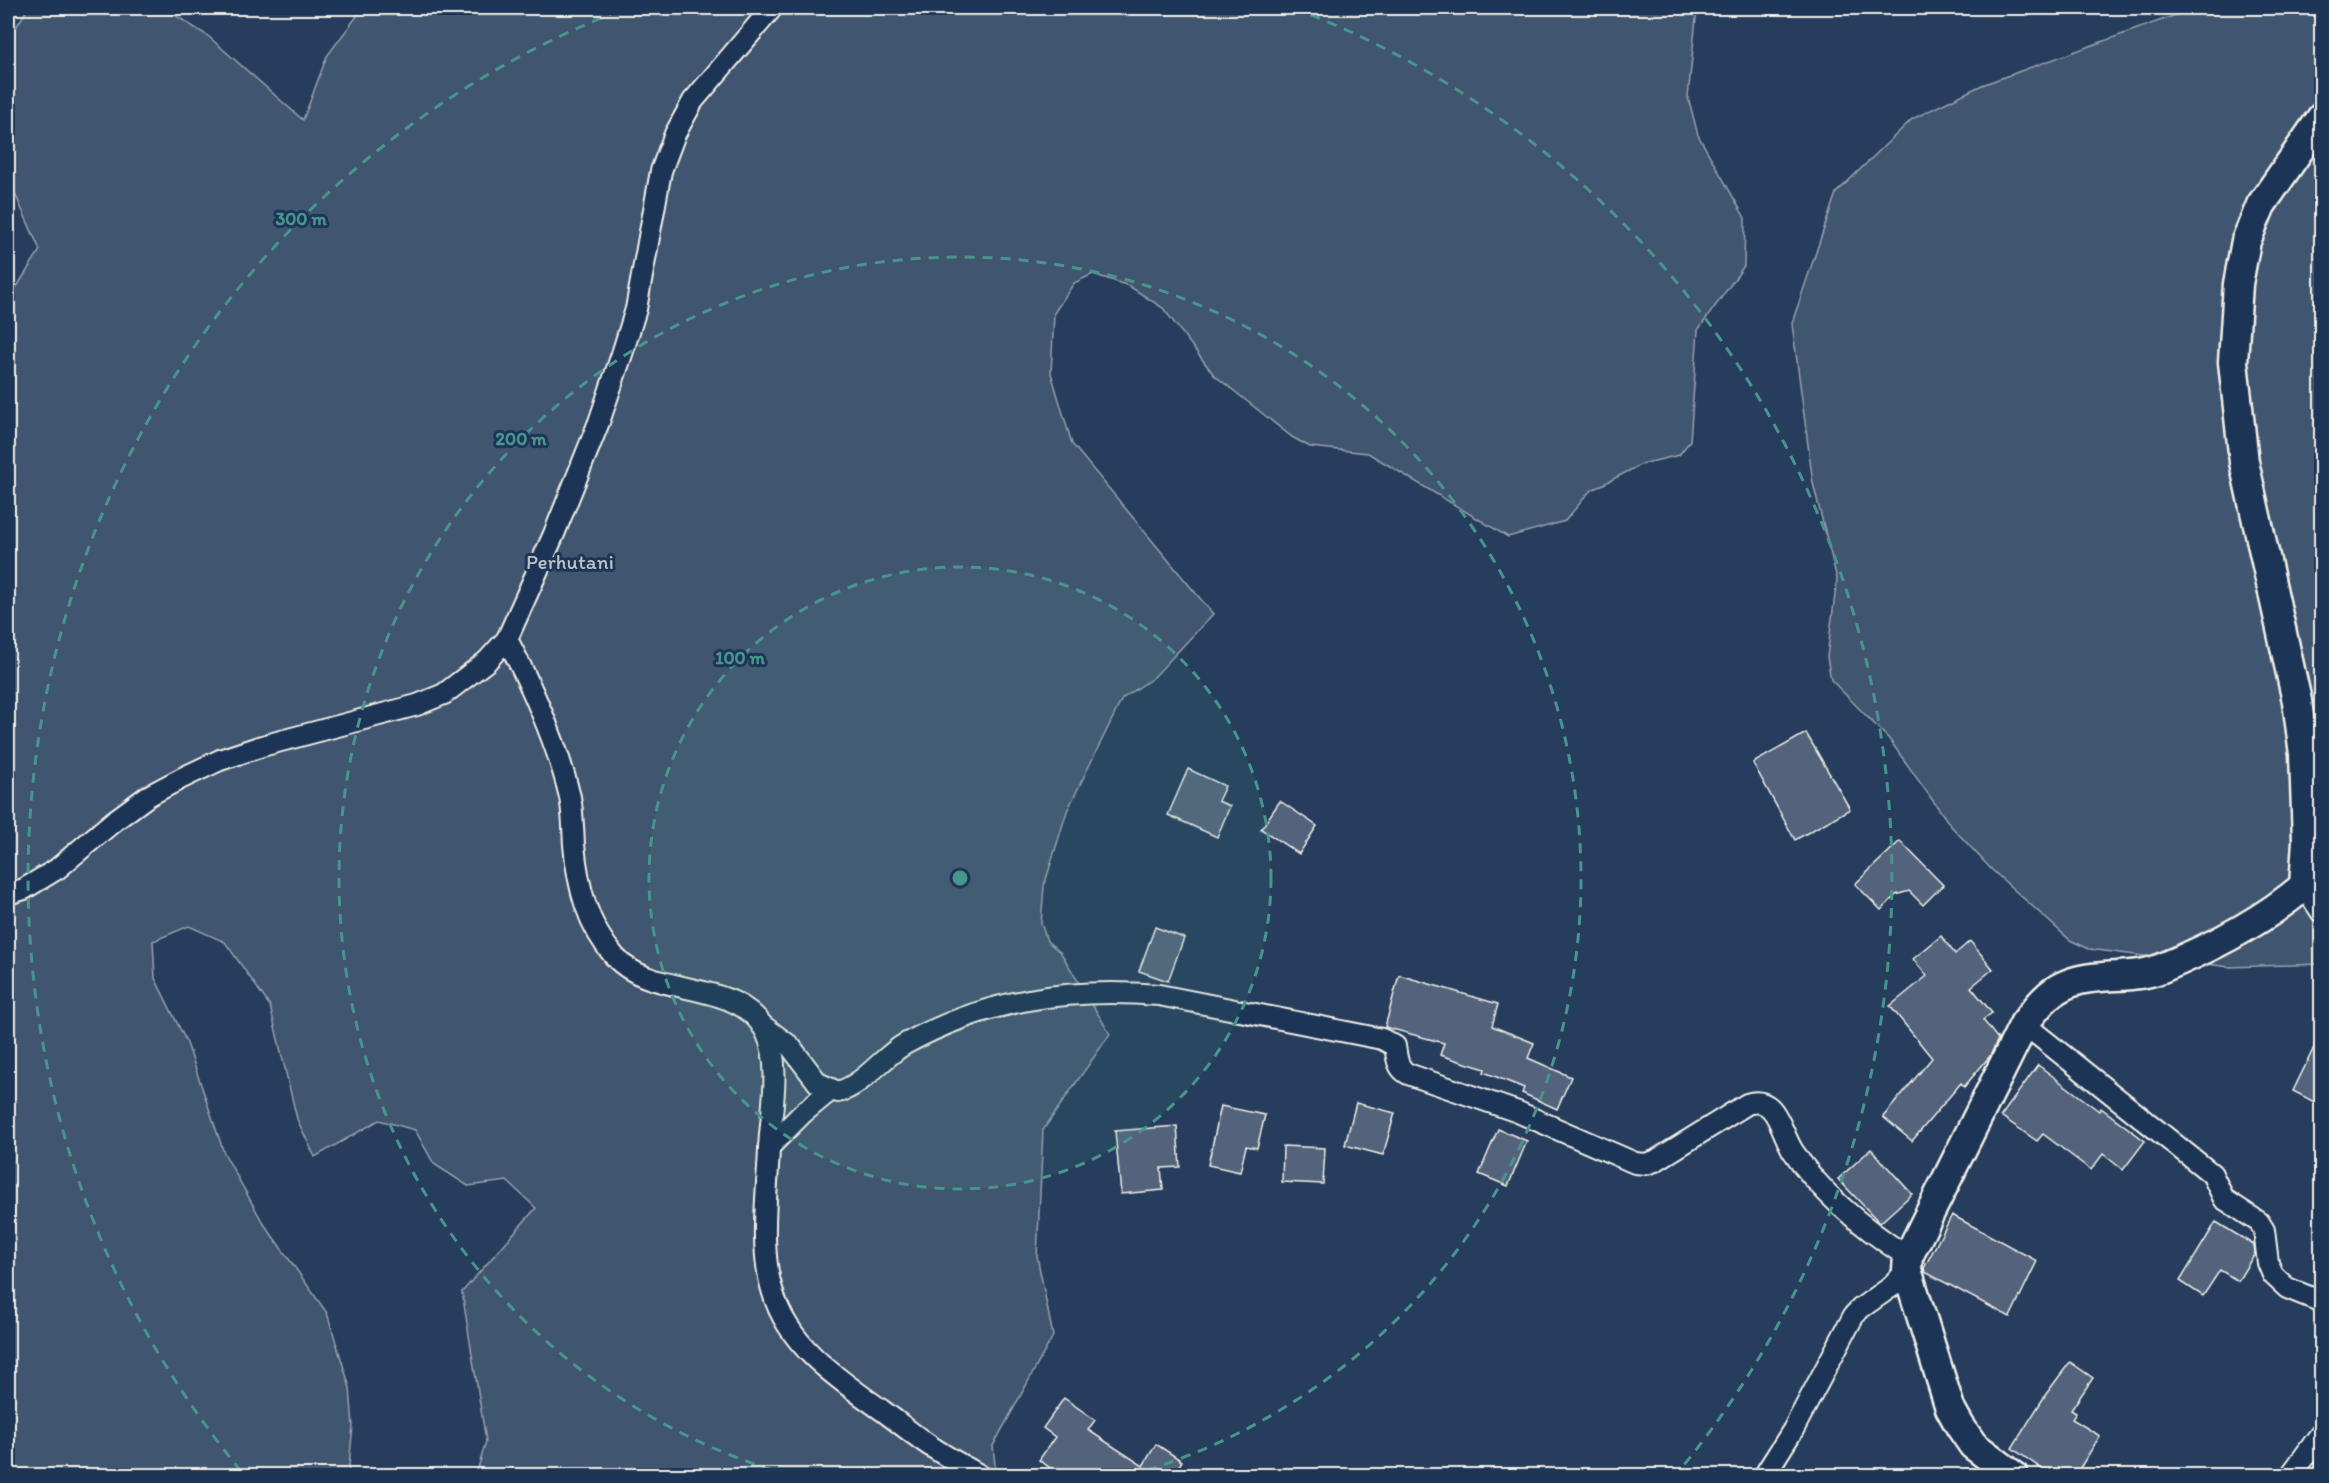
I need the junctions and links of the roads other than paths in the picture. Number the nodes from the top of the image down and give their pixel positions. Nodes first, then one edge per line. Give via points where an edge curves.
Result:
1 (772, 8) edge
2 (2322, 117) edge
3 (507, 639) junction
4 (2304, 886) junction
5 (8, 894) edge
6 (2322, 913) edge
7 (2024, 1024) junction
8 (762, 1025) junction
9 (831, 1090) junction
10 (769, 1147) junction
11 (1907, 1263) junction
12 (2322, 1302) edge
13 (2322, 1432) edge
14 (981, 1476) edge
15 (1764, 1476) edge
16 (2014, 1476) edge
17 (2290, 1476) edge

1 - 3 street via 693,101 675,134 661,171 636,309 622,354 591,442
2 - 4 street via 2261,206 2246,241 2238,284 2233,362 2244,462 2300,722 2306,832
3 - 5 street via 488,661 444,694 417,705 262,746 182,778 139,802 57,869
3 - 8 street via 548,725 562,769 570,800 580,886 600,939 618,961 637,972 726,1000 751,1013
4 - 6 street
4 - 7 street via 2265,918 2239,933 2160,969 2063,986 2042,1001
7 - 11 street
7 - 12 street via 2212,1173 2224,1198 2259,1222 2264,1230 2273,1275 2288,1288
8 - 9 street via 781,1037 818,1083
8 - 10 street via 774,1064
9 - 10 street
9 - 11 street via 838,1092 853,1085 915,1039 1025,999 1085,993 1159,995 1382,1039 1395,1046 1398,1065 1407,1074 1518,1112 1646,1164 1748,1104 1766,1103 1792,1150 1825,1191
10 - 14 street via 768,1268 772,1292 788,1326 810,1354 838,1379 934,1449
11 - 15 street via 1891,1287 1854,1315
11 - 16 street via 1950,1408 1973,1445
13 - 17 street

